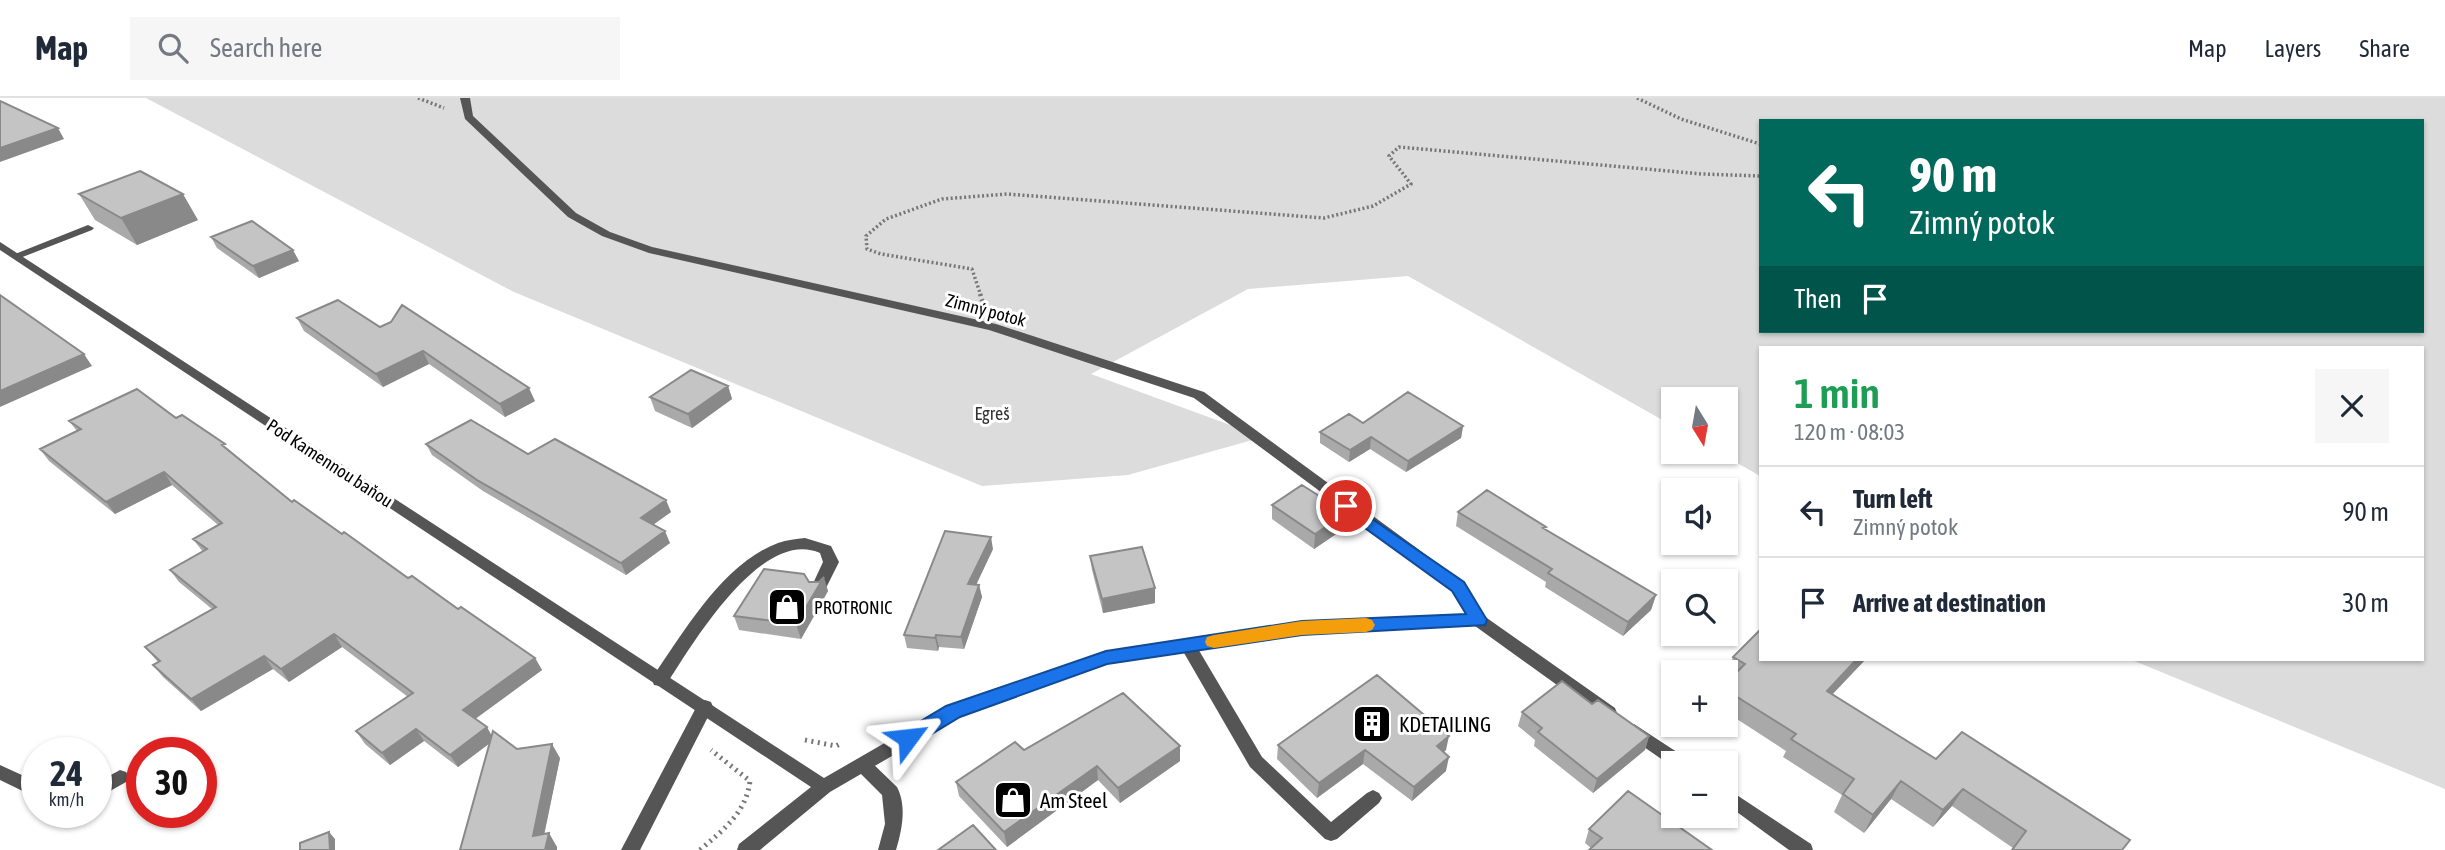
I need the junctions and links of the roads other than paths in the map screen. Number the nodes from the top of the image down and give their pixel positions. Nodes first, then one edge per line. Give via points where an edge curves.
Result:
1 (465, 98) edge
2 (88, 228) edge
3 (0, 245) edge
4 (16, 256) junction
5 (818, 590) edge
6 (1478, 620) junction
7 (1188, 646) junction
8 (660, 680) junction
9 (705, 707) junction
10 (1663, 751) edge
11 (863, 765) junction
12 (0, 772) edge
13 (120, 777) dead end
14 (112, 782) edge
15 (21, 783) edge
16 (824, 787) junction
17 (1373, 798) dead end
18 (1738, 803) edge
19 (752, 847) edge
20 (630, 850) edge
21 (887, 850) edge
22 (1804, 850) edge

1 - 6 street, Zimný potok via 467,117 572,215 606,234 649,250 992,327 1199,396 1458,586
2 - 4 street
3 - 4 street, Pod Kamennou baňou
4 - 8 street, Pod Kamennou baňou
5 - 8 street via 831,562 826,550 808,542 788,545 762,558 730,585
6 - 7 street via 1302,628
6 - 10 street
7 - 11 street via 1106,658 953,712
7 - 17 street via 1256,762 1331,832
8 - 9 street, Pod Kamennou baňou
9 - 16 street, Pod Kamennou baňou
9 - 20 street
11 - 16 street
11 - 21 street via 891,792 894,824
12 - 15 street
13 - 14 street
16 - 19 street
18 - 22 street

